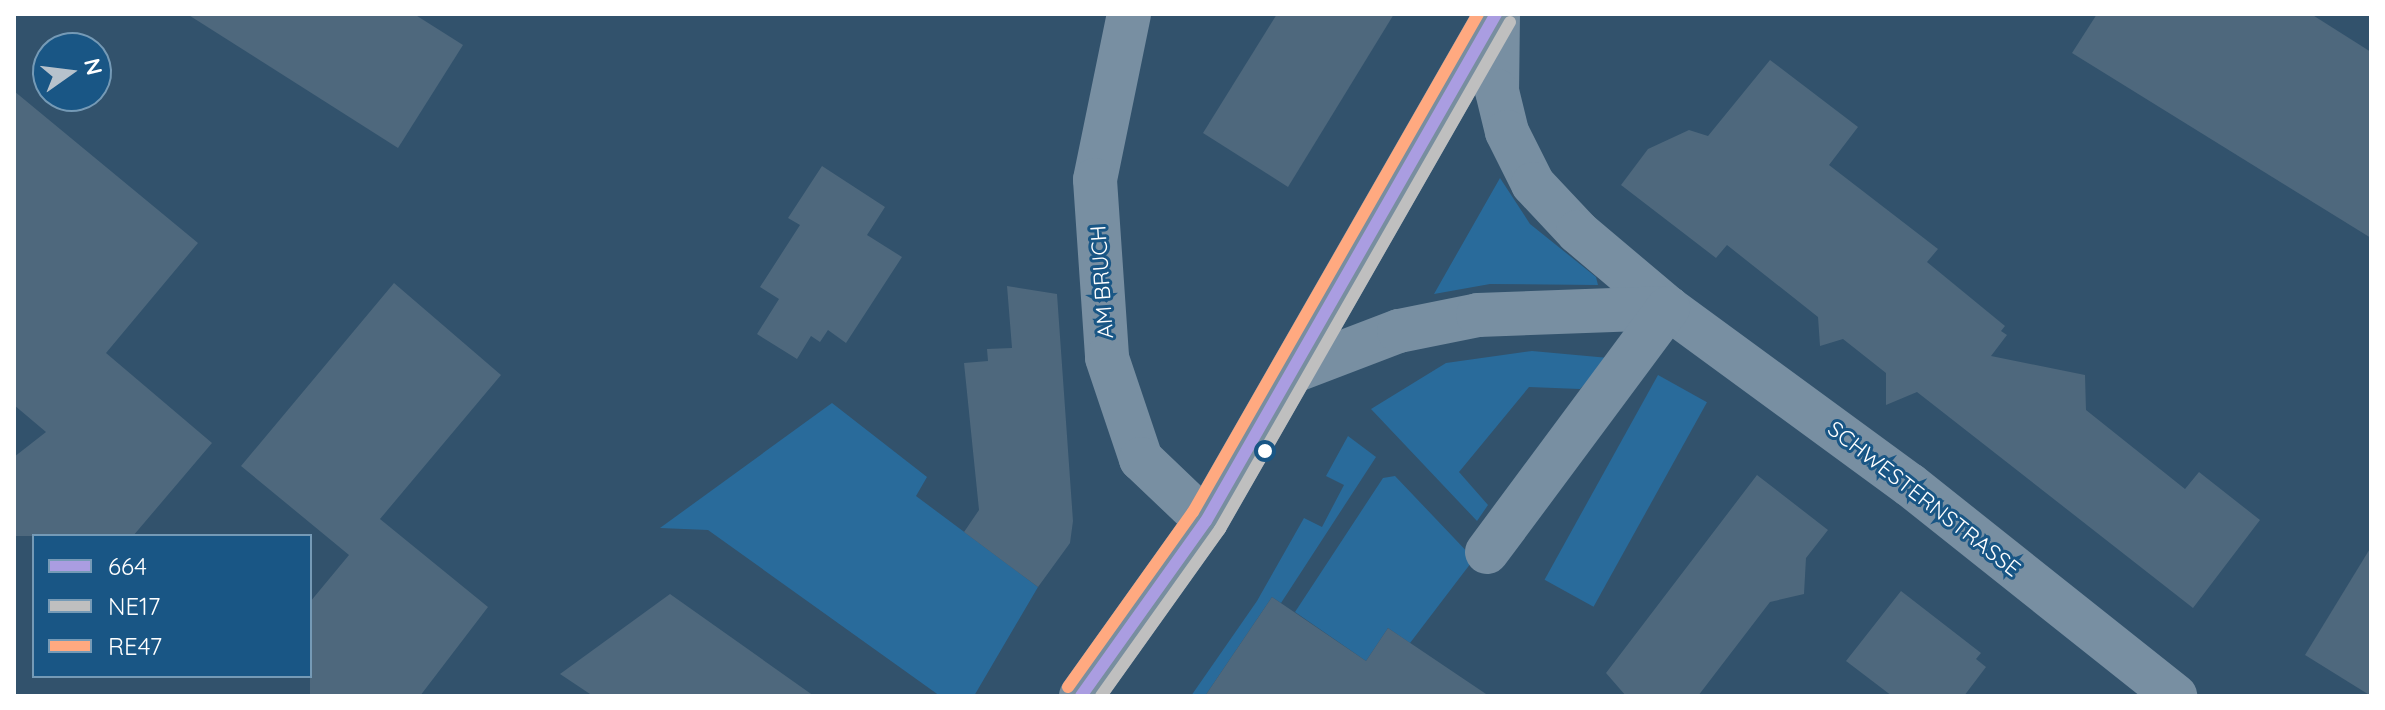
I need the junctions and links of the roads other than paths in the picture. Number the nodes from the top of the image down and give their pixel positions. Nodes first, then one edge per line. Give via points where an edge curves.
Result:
1 (1129, 14) edge
2 (1497, 14) edge
3 (1668, 308) junction
4 (1294, 371) junction
5 (1206, 521) junction
6 (1487, 552) dead end
7 (1081, 696) edge
8 (2175, 696) edge

1 - 5 street, AM BRUCH via 1095,180 1107,358 1141,459
2 - 3 street, SCHWESTERNSTRASSE via 1497,91 1507,132 1533,184 1578,232
2 - 4 main road
3 - 4 street via 1478,315 1399,331
3 - 6 street
3 - 8 street, SCHWESTERNSTRASSE via 1910,485
4 - 5 main road
5 - 7 main road

